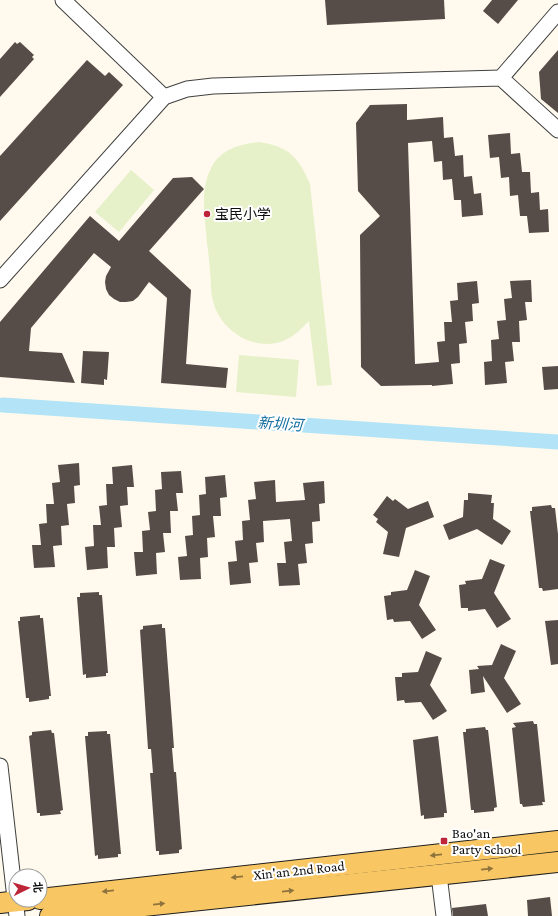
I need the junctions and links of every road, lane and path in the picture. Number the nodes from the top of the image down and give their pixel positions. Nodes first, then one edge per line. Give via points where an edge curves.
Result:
1 (63, 0) edge
2 (558, 12) edge
3 (501, 78) junction
4 (164, 97) junction
5 (558, 130) edge
6 (0, 280) edge
7 (0, 766) edge
8 (558, 841) edge
9 (558, 862) edge
10 (11, 868) edge
11 (439, 874) junction
12 (48, 898) edge
13 (50, 916) edge
14 (444, 916) edge

1 - 4 street
2 - 3 street
3 - 4 street via 213,86
3 - 5 street
4 - 6 street
7 - 10 street
8 -> 12 main road, Xin'an 2nd Road
11 -> 9 main road, Xin'an 2nd Road
13 -> 11 main road, Xin'an 2nd Road
11 - 14 street

